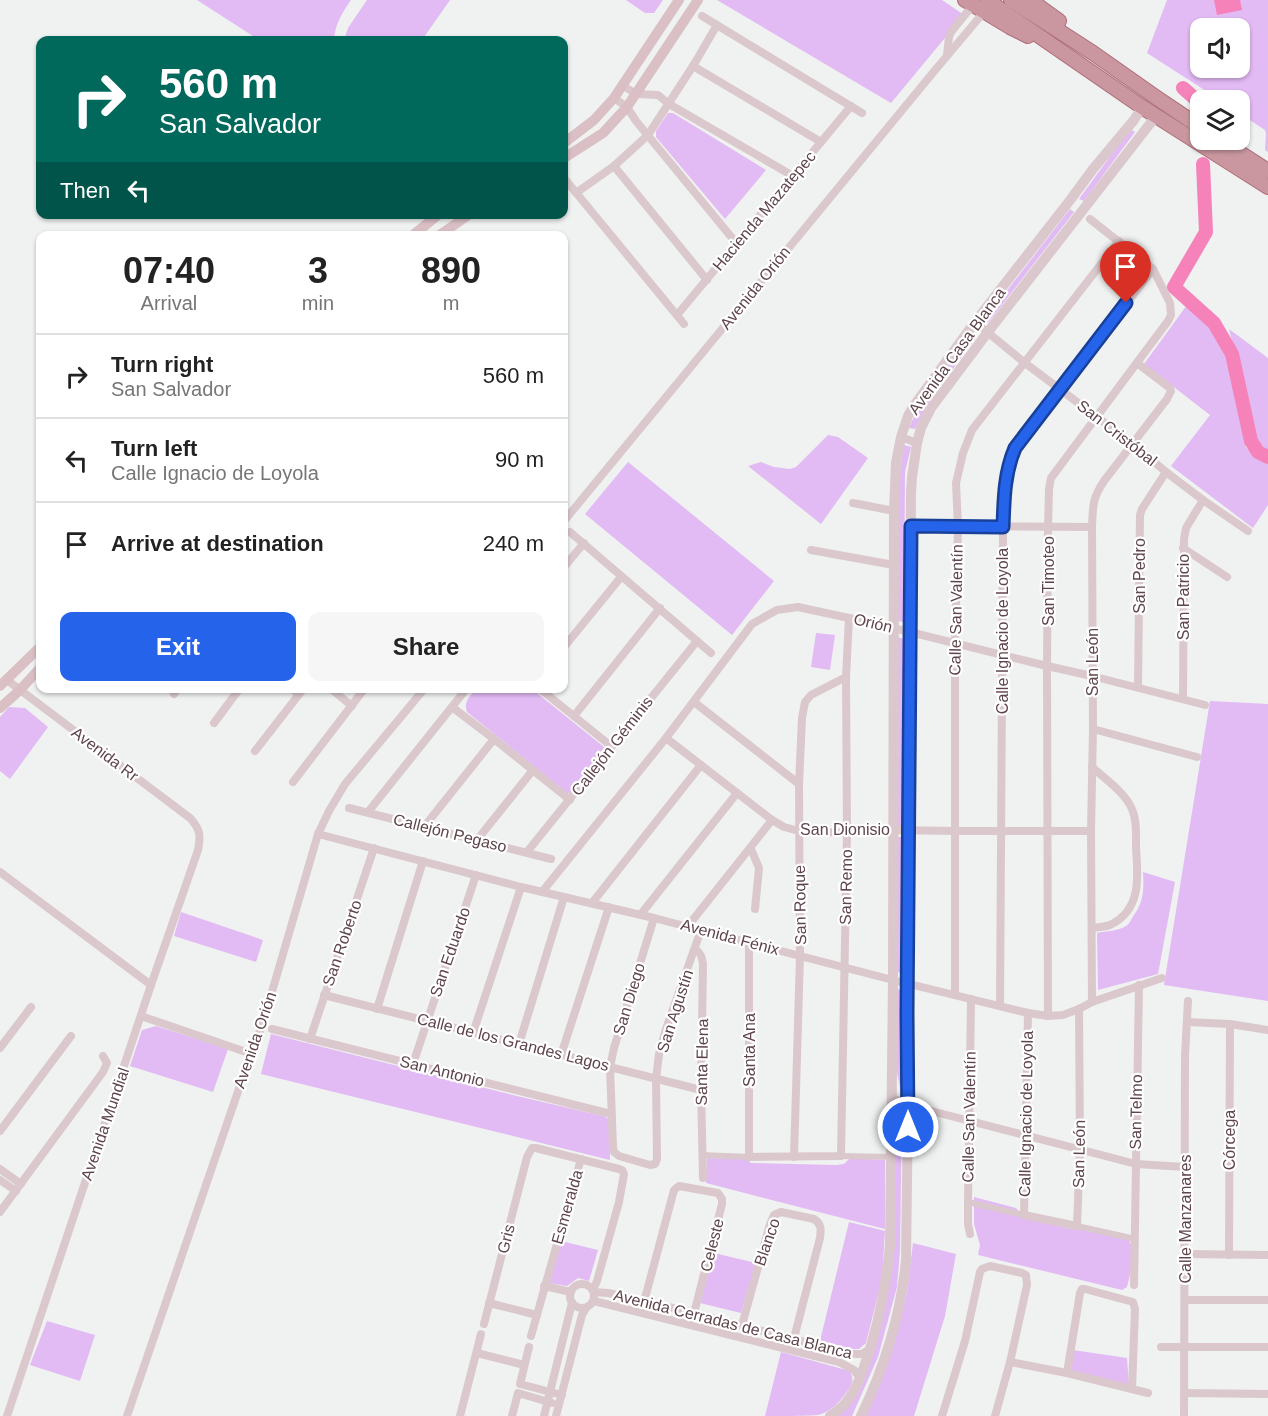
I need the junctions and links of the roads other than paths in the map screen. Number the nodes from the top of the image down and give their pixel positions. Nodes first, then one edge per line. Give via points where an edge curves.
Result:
1 (679, 0) edge
2 (698, 0) edge
3 (1011, 0) edge
4 (1030, 0) edge
5 (977, 4) edge
6 (702, 16) dead end
7 (717, 25) junction
8 (1093, 53) junction
9 (947, 55) junction
10 (693, 66) junction
11 (622, 85) junction
12 (636, 94) junction
13 (614, 98) junction
14 (669, 104) junction
15 (851, 106) junction
16 (627, 107) junction
17 (1142, 107) junction
18 (862, 113) dead end
19 (1156, 116) junction
20 (1190, 120) edge
21 (648, 135) junction
22 (568, 140) edge
23 (821, 142) junction
24 (1235, 150) edge
25 (568, 155) edge
26 (614, 166) junction
27 (1268, 171) edge
28 (793, 176) junction
29 (568, 183) edge
30 (1268, 187) edge
31 (576, 193) junction
32 (1071, 199) junction
33 (1082, 209) junction
34 (432, 219) edge
35 (463, 219) edge
36 (1090, 219) dead end
37 (418, 231) edge
38 (445, 231) edge
39 (1119, 241) junction
40 (737, 243) junction
41 (1153, 269) junction
42 (706, 280) junction
43 (677, 315) junction
44 (975, 322) junction
45 (684, 324) dead end
46 (988, 332) junction
47 (1025, 363) junction
48 (1137, 363) junction
49 (1060, 388) junction
50 (1097, 416) junction
51 (901, 437) junction
52 (917, 443) junction
53 (1133, 444) junction
54 (1166, 472) junction
55 (1203, 500) junction
56 (853, 503) dead end
57 (894, 511) junction
58 (568, 515) edge
59 (911, 526) junction
60 (958, 526) junction
61 (1003, 527) junction
62 (1092, 527) junction
63 (1048, 528) junction
64 (1248, 531) dead end
65 (570, 532) dead end
66 (584, 543) junction
67 (1183, 548) junction
68 (811, 549) dead end
69 (568, 562) edge
70 (894, 565) junction
71 (621, 577) junction
72 (1227, 578) dead end
73 (660, 608) junction
74 (849, 618) junction
75 (893, 628) junction
76 (910, 632) junction
77 (697, 641) junction
78 (568, 642) edge
79 (955, 644) junction
80 (36, 651) edge
81 (711, 653) dead end
82 (1002, 655) junction
83 (1047, 666) junction
84 (36, 672) edge
85 (1092, 676) junction
86 (846, 677) junction
87 (3, 683) edge
88 (1138, 687) junction
89 (20, 690) junction
90 (236, 693) edge
91 (300, 693) edge
92 (336, 693) edge
93 (361, 693) edge
94 (421, 693) edge
95 (463, 693) edge
96 (545, 693) edge
97 (1183, 698) junction
98 (694, 702) junction
99 (1205, 705) dead end
100 (352, 706) junction
101 (452, 707) junction
102 (0, 708) edge
103 (574, 716) junction
104 (214, 723) dead end
105 (1093, 729) junction
106 (666, 738) junction
107 (494, 739) junction
108 (611, 746) junction
109 (255, 751) dead end
110 (1197, 757) dead end
111 (701, 765) junction
112 (1092, 767) junction
113 (533, 770) junction
114 (293, 782) dead end
115 (799, 784) junction
116 (737, 793) junction
117 (570, 800) junction
118 (349, 808) dead end
119 (368, 812) junction
120 (772, 820) junction
121 (424, 827) junction
122 (892, 830) junction
123 (909, 830) junction
124 (799, 831) junction
125 (955, 831) junction
126 (1001, 831) junction
127 (1047, 831) junction
128 (1090, 831) junction
129 (199, 832) joint
130 (847, 833) junction
131 (318, 834) junction
132 (477, 840) junction
133 (374, 848) junction
134 (751, 849) junction
135 (527, 852) junction
136 (551, 858) dead end
137 (423, 861) junction
138 (0, 872) edge
139 (476, 875) junction
140 (522, 887) junction
141 (542, 892) junction
142 (564, 897) junction
143 (592, 903) junction
144 (609, 907) junction
145 (755, 909) dead end
146 (641, 914) junction
147 (654, 918) junction
148 (688, 926) junction
149 (1092, 928) junction
150 (701, 930) junction
151 (749, 943) junction
152 (695, 949) junction
153 (800, 956) junction
154 (844, 968) junction
155 (1162, 978) dead end
156 (893, 980) junction
157 (908, 983) junction
158 (151, 985) junction
159 (1139, 985) junction
160 (324, 995) junction
161 (955, 995) junction
162 (971, 999) junction
163 (1188, 1001) dead end
164 (1092, 1002) junction
165 (1000, 1006) junction
166 (31, 1007) dead end
167 (377, 1009) junction
168 (1079, 1009) junction
169 (1028, 1013) junction
170 (141, 1016) junction
171 (1048, 1016) junction
172 (427, 1021) junction
173 (1187, 1022) junction
174 (1230, 1024) junction
175 (272, 1029) dead end
176 (1268, 1030) edge
177 (473, 1033) junction
178 (71, 1036) dead end
179 (310, 1039) junction
180 (519, 1044) junction
181 (0, 1048) edge
182 (252, 1054) junction
183 (561, 1055) junction
184 (103, 1056) dead end
185 (413, 1064) junction
186 (610, 1067) junction
187 (656, 1079) junction
188 (701, 1090) junction
189 (891, 1098) junction
190 (908, 1105) junction
191 (611, 1114) junction
192 (970, 1121) junction
193 (0, 1131) edge
194 (1026, 1136) junction
195 (1080, 1149) junction
196 (614, 1152) joint
197 (702, 1155) junction
198 (841, 1156) junction
199 (892, 1156) junction
200 (749, 1157) junction
201 (794, 1157) junction
202 (580, 1158) junction
203 (1136, 1164) junction
204 (1185, 1167) junction
205 (0, 1169) edge
206 (703, 1178) dead end
207 (0, 1179) edge
208 (21, 1184) junction
209 (16, 1191) junction
210 (968, 1202) junction
211 (0, 1212) edge
212 (1024, 1215) junction
213 (1077, 1226) junction
214 (970, 1234) dead end
215 (1135, 1239) junction
216 (1185, 1254) junction
217 (1229, 1255) junction
218 (1268, 1255) edge
219 (1134, 1285) dead end
220 (544, 1286) junction
221 (571, 1292) junction
222 (593, 1294) junction
223 (618, 1296) junction
224 (645, 1297) junction
225 (1185, 1300) junction
226 (1268, 1300) edge
227 (489, 1303) junction
228 (572, 1303) junction
229 (616, 1306) junction
230 (586, 1308) junction
231 (695, 1310) junction
232 (537, 1315) junction
233 (721, 1320) junction
234 (743, 1321) junction
235 (484, 1324) dead end
236 (692, 1325) junction
237 (718, 1332) junction
238 (481, 1334) dead end
239 (795, 1334) junction
240 (531, 1336) dead end
241 (816, 1344) junction
242 (529, 1347) dead end
243 (1161, 1347) dead end
244 (1268, 1347) edge
245 (1184, 1348) junction
246 (870, 1349) junction
247 (842, 1351) junction
248 (477, 1353) junction
249 (814, 1356) junction
250 (839, 1362) junction
251 (1010, 1362) junction
252 (524, 1365) junction
253 (1067, 1373) junction
254 (860, 1378) junction
255 (1132, 1389) junction
256 (550, 1392) junction
257 (1148, 1393) dead end
258 (1184, 1394) junction
259 (1268, 1394) edge
260 (562, 1395) junction
261 (547, 1401) junction
262 (559, 1405) junction
263 (7, 1416) edge
264 (127, 1416) edge
265 (460, 1416) edge
266 (512, 1416) edge
267 (544, 1416) edge
268 (556, 1416) edge
269 (830, 1416) edge
270 (861, 1416) edge
271 (942, 1416) edge
272 (995, 1416) edge
273 (1184, 1416) edge

1 - 11 main road
2 - 12 main road
3 - 8 highway
4 - 8 highway via 1080,35
5 - 9 street, Avenida Orión
5 - 9 street, Avenida Orión via 951,32
5 - 17 highway via 1050,43
6 - 7 street
7 - 10 street
7 - 15 street
8 - 20 highway
9 - 58 street, Avenida Orión
10 - 14 street
10 - 23 street
11 - 12 street
11 - 13 main road
12 - 14 street via 655,94
12 - 16 main road
13 - 16 street
13 - 22 main road
14 - 21 street
14 - 28 street
15 - 18 street
15 - 23 street, Hacienda Mazatepec
16 - 21 street
16 - 25 main road via 603,133
17 - 19 highway
17 - 32 street, Avenida Casa Blanca
19 - 30 highway
19 - 33 street, Avenida Casa Blanca
21 - 26 street
21 - 40 street
23 - 28 street, Hacienda Mazatepec
24 - 27 highway
26 - 31 street
26 - 42 street
28 - 40 street, Hacienda Mazatepec
29 - 31 street
31 - 43 street
32 - 33 street
32 - 44 street, Avenida Casa Blanca
33 - 46 street, Avenida Casa Blanca
34 - 37 main road
35 - 38 main road
36 - 39 street, San Timoteo
39 - 41 street, San Timoteo
39 - 47 street, Calle San Valentín
40 - 42 street, Hacienda Mazatepec
41 - 48 street, San Timoteo via 1170,303 1171,315
41 - 49 street, Calle Ignacio de Loyola
42 - 43 street, Hacienda Mazatepec
43 - 45 street
44 - 46 street, San Cristóbal
44 - 51 street, Avenida Casa Blanca via 913,407
46 - 47 street, San Cristóbal
46 - 52 street, Avenida Casa Blanca via 932,408
47 - 49 street, San Cristóbal
47 - 60 street, Calle San Valentín via 969,437 956,483
48 - 50 street, San Timoteo
48 - 53 street, San León via 1171,391
49 - 50 street, San Cristóbal
49 - 61 street, Calle Ignacio de Loyola via 1009,461
50 - 53 street, San Cristóbal
50 - 63 street, San Timoteo via 1051,478
51 - 52 street
51 - 57 street, Avenida Casa Blanca
52 - 59 street, Avenida Casa Blanca
53 - 54 street, San Cristóbal
53 - 62 street, San León via 1096,492
54 - 55 street, San Cristóbal
54 - 88 street, San Pedro via 1140,515
55 - 64 street, San Cristóbal
55 - 67 street, San Patricio via 1186,528
56 - 57 street
57 - 70 street, Avenida Casa Blanca
59 - 60 street
59 - 76 street, Avenida Casa Blanca
60 - 61 street
60 - 79 street, Calle San Valentín
61 - 63 street
61 - 82 street, Calle Ignacio de Loyola
62 - 63 street
62 - 85 street, San León
63 - 83 street, San Timoteo
65 - 66 street
66 - 69 street
66 - 71 street
67 - 72 street
67 - 97 street, San Patricio
68 - 70 street
70 - 75 street, Avenida Casa Blanca
71 - 73 street
71 - 78 street
73 - 77 street
73 - 103 street
74 - 75 street, Orión
74 - 86 street, San Remo
74 - 98 street, Orión via 798,607 769,614 752,624
75 - 76 street, Orión
75 - 122 street, Avenida Casa Blanca
76 - 79 street, Orión
76 - 123 street, Avenida Casa Blanca
77 - 81 street
77 - 108 street, Callejón Géminis
79 - 82 street, Orión
79 - 125 street, Calle San Valentín
80 - 87 main road
82 - 83 street, Orión
82 - 126 street, Calle Ignacio de Loyola
83 - 85 street, Orión
83 - 127 street, San Timoteo
84 - 89 main road
85 - 88 street, Orión
85 - 105 street, San León
86 - 115 street, San Roque via 805,702
86 - 130 street, San Remo
87 - 89 street, Avenida Rr
88 - 97 street, Orión
89 - 102 main road
89 - 129 street, Avenida Rr via 190,818
90 - 104 street
91 - 109 street
92 - 100 street
93 - 100 street
94 - 131 street, Avenida Orión via 345,784
95 - 101 street
96 - 103 street
97 - 99 street, Orión
98 - 106 street, Orión
98 - 115 street
100 - 114 street
101 - 107 street
101 - 119 street
103 - 108 street
105 - 110 street
105 - 112 street, San León
106 - 111 street, San Dionisio
106 - 141 street, Orión
107 - 113 street
107 - 121 street
108 - 117 street, Callejón Géminis
111 - 116 street, San Dionisio
111 - 143 street
112 - 128 street, San León
112 - 149 street via 1126,798 1131,808 1135,818 1137,872 1132,906 1110,925
113 - 117 street
113 - 132 street
115 - 124 street, San Roque
116 - 120 street, San Dionisio
116 - 146 street
117 - 135 street, Callejón Géminis
118 - 119 street, Callejón Pegaso
119 - 121 street, Callejón Pegaso
120 - 124 street, San Dionisio
120 - 134 street
121 - 132 street, Callejón Pegaso
122 - 123 street, San Dionisio
122 - 130 street, San Dionisio
122 - 156 street, Avenida Casa Blanca
123 - 125 street, San Dionisio
123 - 157 street, Avenida Casa Blanca
124 - 130 street, San Dionisio
124 - 153 street, San Roque
125 - 126 street, San Dionisio
125 - 161 street, Calle San Valentín
126 - 127 street, San Dionisio
126 - 165 street, Calle Ignacio de Loyola
127 - 128 street, San Dionisio
127 - 171 street, San Timoteo
128 - 149 street, San León
129 - 158 street, Avenida Mundial via 198,850
130 - 154 street, San Remo
131 - 133 street, Avenida Fénix
131 - 182 street, Avenida Orión
132 - 135 street, Callejón Pegaso
133 - 137 street, Avenida Fénix
133 - 160 street, San Roberto
134 - 145 street via 759,868
134 - 148 street
135 - 136 street, Callejón Pegaso
137 - 139 street, Avenida Fénix
137 - 167 street
138 - 158 street
139 - 140 street, Avenida Fénix
139 - 172 street, San Eduardo
140 - 141 street, Avenida Fénix
140 - 177 street
141 - 142 street, Avenida Fénix
142 - 143 street, Avenida Fénix
142 - 180 street
143 - 144 street, Avenida Fénix
144 - 146 street, Avenida Fénix
144 - 183 street
146 - 147 street, Avenida Fénix
147 - 148 street, Avenida Fénix
147 - 186 street, San Diego
148 - 150 street, Avenida Fénix
149 - 164 street, San León
150 - 151 street, Avenida Fénix
150 - 152 street, San Agustín
151 - 153 street, Avenida Fénix
151 - 200 street, Santa Ana
152 - 187 street, San Agustín via 666,1029
152 - 188 street, Santa Elena via 703,964
153 - 154 street, Avenida Fénix
153 - 201 street, San Roque
154 - 156 street, Avenida Fénix
154 - 198 street, San Remo
155 - 159 street, Avenida Fénix
156 - 157 street, Avenida Fénix
156 - 189 street, Avenida Casa Blanca
157 - 161 street, Avenida Fénix
157 - 190 street, Avenida Casa Blanca
158 - 170 street, Avenida Mundial
159 - 164 street, Avenida Fénix
159 - 203 street, San Telmo
160 - 167 street, Calle de los Grandes Lagos
160 - 179 street, San Roberto
161 - 162 street, Avenida Fénix
162 - 165 street, Avenida Fénix
162 - 192 street, Calle San Valentín
163 - 173 street, Calle Manzanares
164 - 168 street, Avenida Fénix
165 - 169 street, Avenida Fénix
166 - 181 street
167 - 172 street, Calle de los Grandes Lagos
168 - 171 street, Avenida Fénix
168 - 195 street, San León
169 - 171 street, Avenida Fénix
169 - 194 street, Calle Ignacio de Loyola
170 - 182 street
170 - 263 street, Avenida Mundial
172 - 177 street, Calle de los Grandes Lagos
172 - 185 street, San Eduardo
173 - 174 street
173 - 204 street, Calle Manzanares
174 - 176 street
174 - 217 street, Córcega
175 - 179 street, San Antonio
177 - 180 street, Calle de los Grandes Lagos
178 - 193 street
179 - 185 street, San Antonio
180 - 183 street, Calle de los Grandes Lagos
182 - 264 street, Avenida Orión
183 - 186 street, Calle de los Grandes Lagos
184 - 208 street via 107,1063 103,1072
185 - 191 street, San Antonio
186 - 187 street, Calle de los Grandes Lagos
186 - 191 street, San Diego
187 - 188 street, Calle de los Grandes Lagos
187 - 196 street, San Agustín via 655,1164
188 - 197 street, Santa Elena
189 - 190 street
189 - 199 street, Avenida Casa Blanca
190 - 192 street
190 - 270 street, Avenida Casa Blanca via 903,1283 882,1367
191 - 196 street, San Diego
192 - 194 street
192 - 210 street, Calle San Valentín
194 - 195 street
194 - 212 street, Calle Ignacio de Loyola
195 - 203 street
195 - 213 street, San León
197 - 200 street
197 - 206 street, Santa Elena
198 - 199 street
198 - 201 street
199 - 246 street, Avenida Casa Blanca via 888,1267
200 - 201 street
202 - 220 street, Esmeralda
202 - 222 street, Esmeralda via 620,1169 624,1174
202 - 227 street, Gris via 536,1148 530,1151
203 - 204 street
203 - 215 street, San Telmo
204 - 216 street, Calle Manzanares
205 - 208 street
207 - 209 street
208 - 209 street
209 - 211 street
210 - 212 street
210 - 214 street, Calle San Valentín
212 - 213 street
213 - 215 street
215 - 219 street, San Telmo
216 - 217 street
216 - 225 street, Calle Manzanares
217 - 218 street
220 - 221 street
220 - 232 street
221 - 222 street via 586,1284
221 - 228 street
222 - 223 street, Avenida Cerradas de Casa Blanca
222 - 229 street, Avenida Cerradas de Casa Blanca
222 - 230 street
223 - 224 street, Avenida Cerradas de Casa Blanca
223 - 229 street
224 - 231 street, Avenida Cerradas de Casa Blanca
224 - 231 street, Celeste via 676,1187 718,1193 722,1204
225 - 226 street
225 - 245 street, Calle Manzanares
227 - 232 street
227 - 235 street
228 - 230 street via 579,1309
228 - 256 street
229 - 236 street, Avenida Cerradas de Casa Blanca
230 - 260 street
231 - 233 street, Avenida Cerradas de Casa Blanca
231 - 236 street
232 - 240 street
233 - 234 street, Avenida Cerradas de Casa Blanca
233 - 237 street
234 - 239 street, Avenida Cerradas de Casa Blanca
234 - 239 street, Blanco via 774,1215 781,1212 814,1219 821,1226 820,1238
236 - 237 street, Avenida Cerradas de Casa Blanca
237 - 249 street, Avenida Cerradas de Casa Blanca
238 - 248 street
239 - 241 street, Avenida Cerradas de Casa Blanca
241 - 247 street, Avenida Cerradas de Casa Blanca
241 - 249 street
242 - 252 street
243 - 245 street
244 - 245 street
245 - 258 street, Calle Manzanares
246 - 247 street, Avenida Cerradas de Casa Blanca via 857,1354
246 - 254 street, Avenida Casa Blanca
247 - 250 street
248 - 252 street
248 - 265 street
249 - 250 street, Avenida Cerradas de Casa Blanca
250 - 254 street, Avenida Cerradas de Casa Blanca
251 - 253 street
251 - 271 street via 1026,1275 990,1266 982,1269 979,1277
251 - 272 street
252 - 256 street via 520,1384
253 - 255 street
253 - 255 street via 1080,1293 1088,1289 1129,1300 1134,1305
254 - 269 street, Avenida Casa Blanca via 850,1398
255 - 257 street
256 - 260 street
256 - 261 street
258 - 259 street
258 - 273 street, Calle Manzanares
260 - 262 street
261 - 262 street
261 - 266 street via 518,1393
261 - 267 street
262 - 268 street

